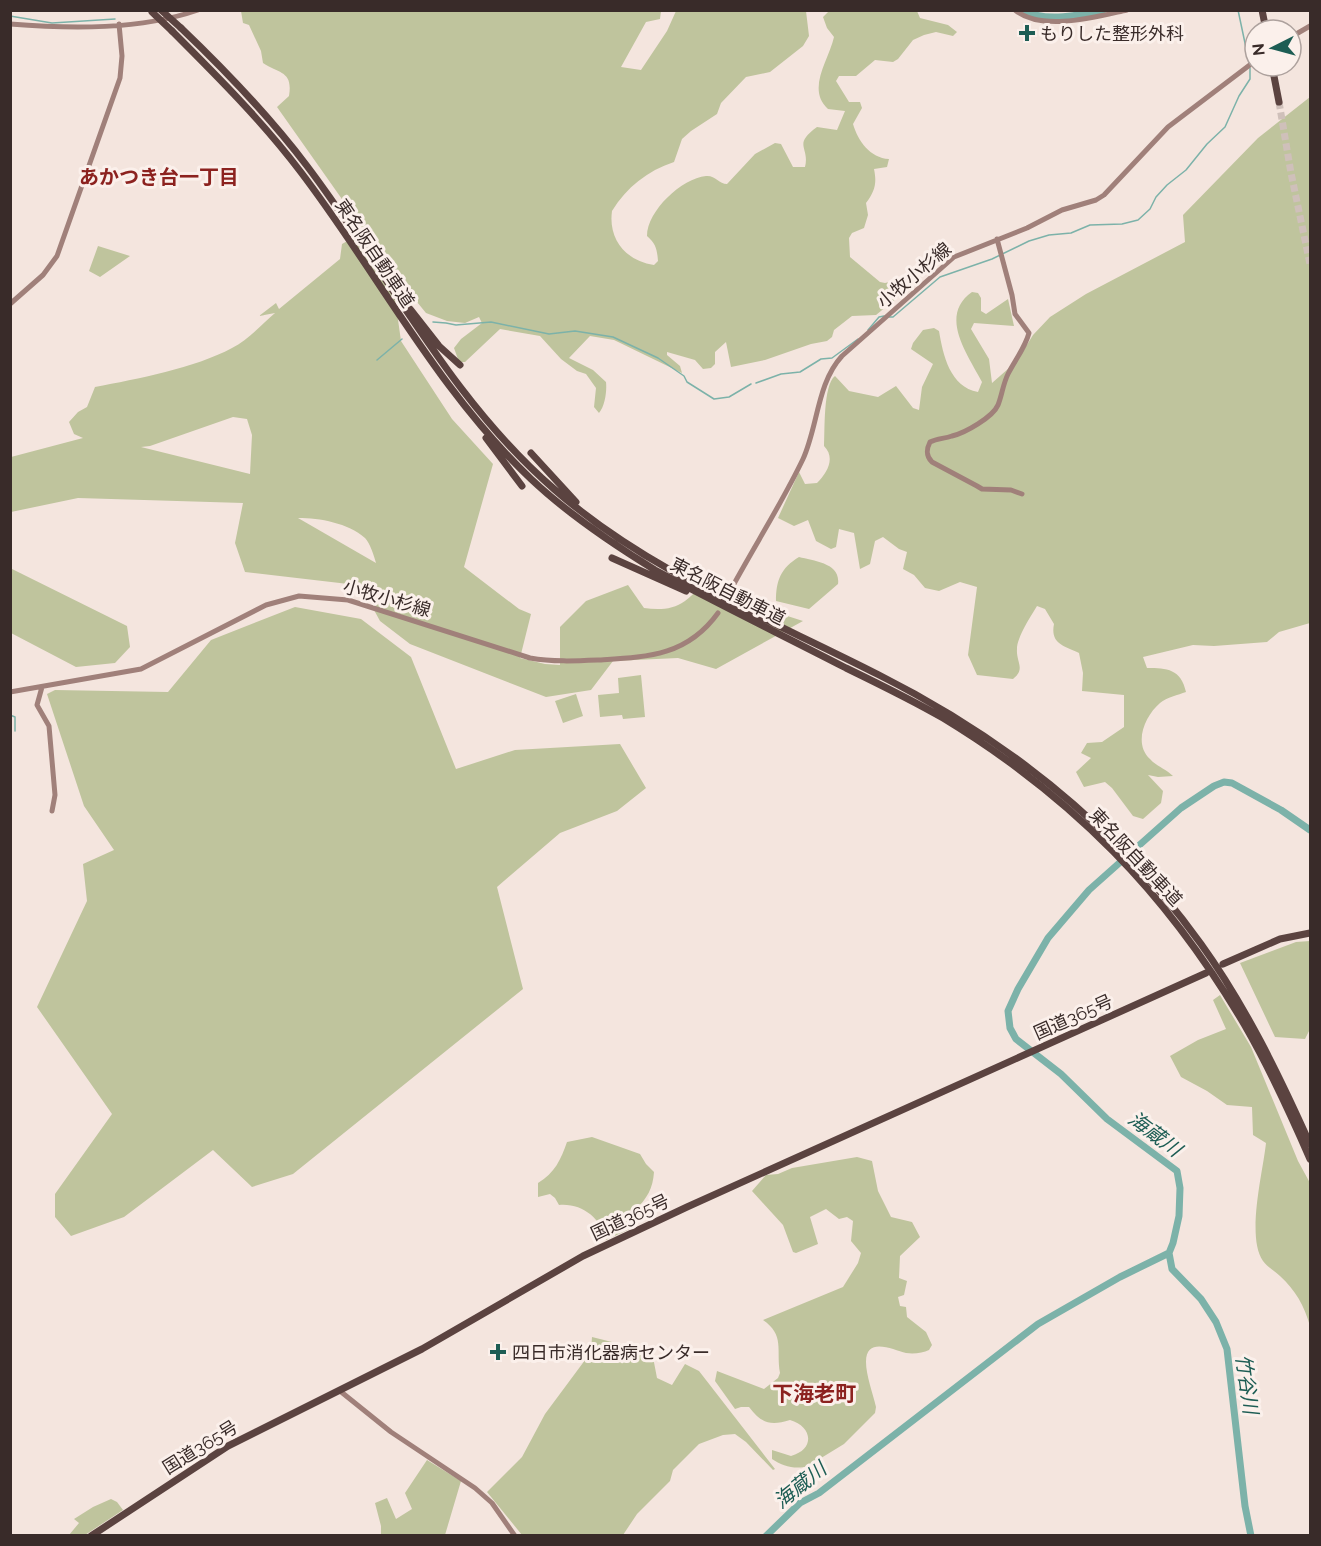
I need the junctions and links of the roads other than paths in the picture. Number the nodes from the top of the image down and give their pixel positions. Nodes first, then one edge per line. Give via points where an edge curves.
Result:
1 (161, 10) edge
2 (198, 10) edge
3 (1016, 10) edge
4 (1126, 10) edge
5 (151, 11) edge
6 (10, 24) edge
7 (119, 24) junction
8 (1243, 70) edge
9 (1274, 78) edge
10 (1279, 102) tunnel mouth
11 (997, 239) junction
12 (380, 272) junction
13 (10, 304) edge
14 (460, 365) dead end
15 (448, 384) junction
16 (531, 453) dead end
17 (522, 486) dead end
18 (1022, 494) dead end
19 (617, 537) junction
20 (612, 558) dead end
21 (729, 593) dead end
22 (718, 613) dead end
23 (740, 616) junction
24 (42, 687) junction
25 (10, 692) edge
26 (52, 811) dead end
27 (1103, 834) junction
28 (1137, 870) junction
29 (1311, 933) edge
30 (1224, 964) dead end
31 (1206, 973) dead end
32 (1311, 1144) edge
33 (1311, 1159) edge
34 (340, 1391) junction
35 (91, 1536) edge
36 (515, 1536) edge

1 - 12 highway, 東名阪自動車道, bridge via 236,82 284,136
2 - 7 main road via 177,17
3 - 4 main road via 1024,17 1041,21 1090,19
5 - 15 highway, 東名阪自動車道, bridge via 251,111 301,172
6 - 7 main road via 60,28
7 - 13 main road via 120,78 57,256 43,275
8 - 11 main road, 小牧小杉線 via 1167,128 1104,195
9 - 10 highway
11 - 18 main road via 1015,314 1029,333 1026,344 1012,364 997,407 990,415 958,434 930,442 927,452 932,462 982,489
11 - 21 main road, 小牧小杉線 via 945,263 842,356 830,372 802,459
12 - 14 highway via 439,346
12 - 19 highway, 東名阪自動車道 via 455,380 502,439 556,491
15 - 17 highway
15 - 23 highway, 東名阪自動車道 via 507,455 570,513 639,560
16 - 19 highway via 567,494
19 - 27 highway, 東名阪自動車道 via 703,588 881,675 965,722 1029,766
20 - 23 highway
22 - 24 main road, 小牧小杉線 via 692,640 660,654 547,661 348,600 299,596 266,605 141,669
23 - 27 highway, 東名阪自動車道 via 943,718 1025,773
24 - 25 main road, 小牧小杉線
24 - 26 main road via 37,705 49,726 55,795
27 - 28 highway, 東名阪自動車道
28 - 32 highway, 東名阪自動車道 via 1182,918 1222,976 1271,1062
28 - 33 highway, 東名阪自動車道 via 1196,948 1245,1025
29 - 30 highway via 1280,939
31 - 34 highway, 国道365号 via 599,1248
34 - 35 highway, 国道365号 via 228,1446
34 - 36 main road via 391,1432 475,1488 492,1503

